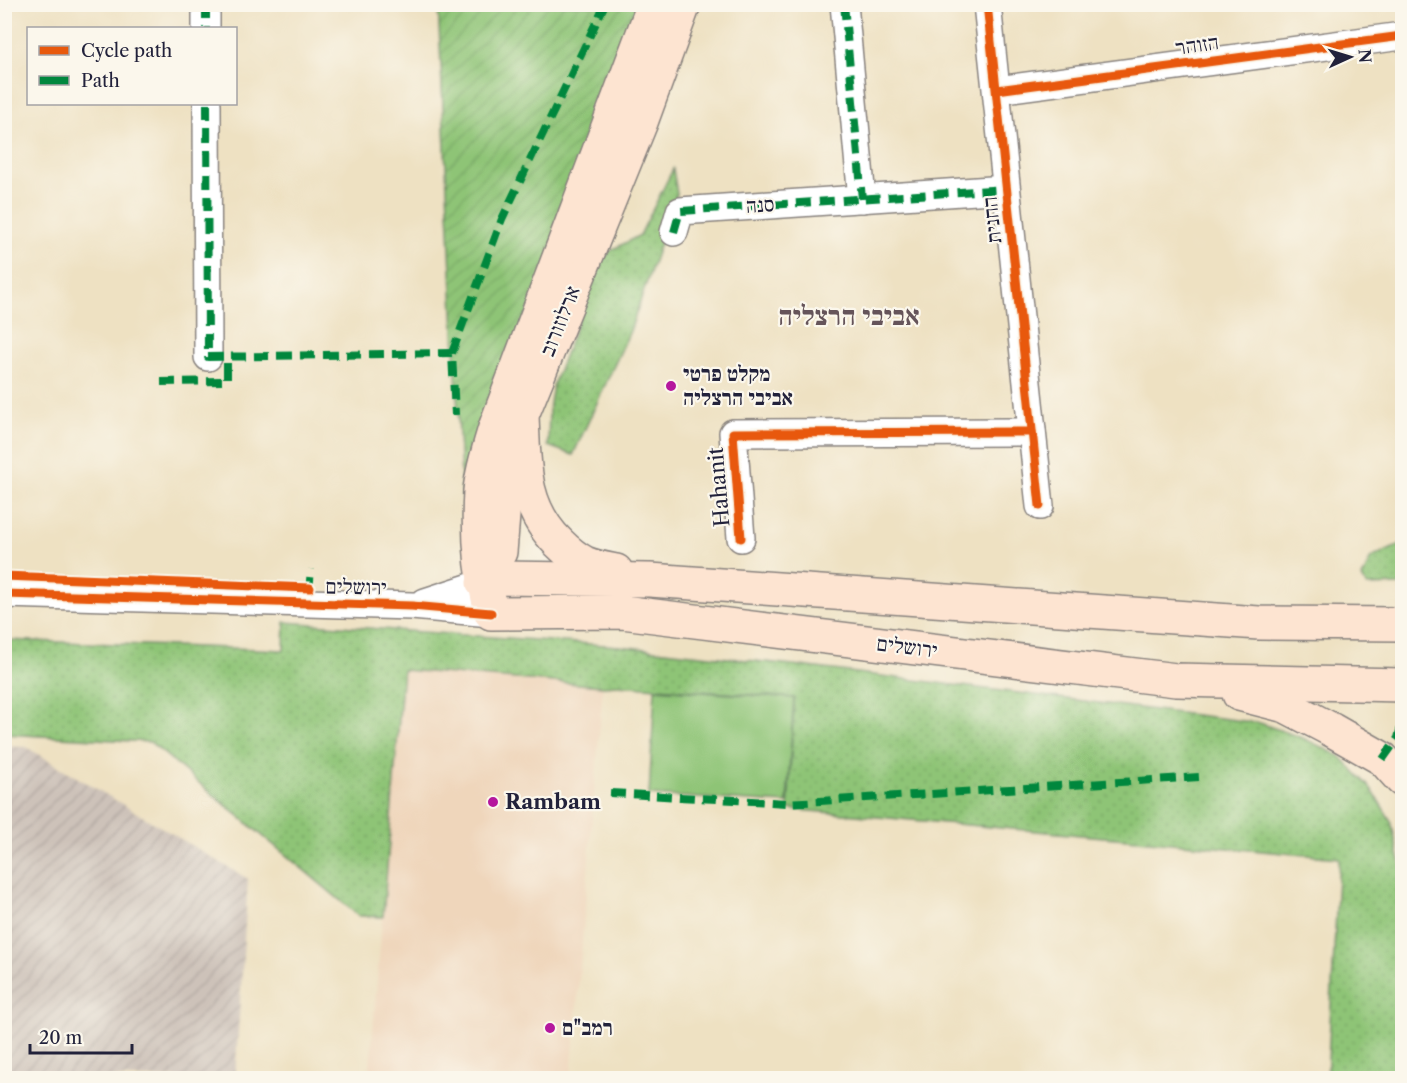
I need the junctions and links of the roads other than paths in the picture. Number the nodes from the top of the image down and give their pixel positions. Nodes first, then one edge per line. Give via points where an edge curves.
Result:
1 (206, 4) edge
2 (654, 4) edge
3 (684, 4) edge
4 (844, 4) edge
5 (987, 4) edge
6 (206, 27) edge
7 (1402, 36) edge
8 (997, 90) junction
9 (207, 105) edge
10 (1006, 189) junction
11 (862, 199) junction
12 (675, 232) dead end
13 (208, 357) dead end
14 (522, 415) junction
15 (1032, 432) junction
16 (1040, 506) dead end
17 (741, 538) dead end
18 (650, 580) junction
19 (491, 592) junction
20 (4, 594) edge
21 (1402, 624) edge
22 (1176, 680) junction
23 (1402, 685) edge
24 (1402, 780) edge

1 - 6 street
2 - 19 main road, ארלוזורוב via 486,458 480,490
3 - 14 main road, ארלוזורוב via 641,122
4 - 11 street
5 - 8 street, החנית
7 - 8 street, הזוהר
8 - 10 street, החנית
9 - 13 street
10 - 11 street, סנה
10 - 15 street, החנית
11 - 12 street, סנה via 680,211
14 - 18 main road, ארלוזורוב via 527,484 543,525 570,554 585,563
14 - 19 main road via 505,491
15 - 16 street, החנית
15 - 17 street, Hahanit via 733,433
18 - 19 main road
18 - 21 main road via 1259,623
19 - 20 street, ירושלים via 412,606
19 - 22 main road, ירושלים via 622,612
22 - 23 main road, ירושלים
22 - 24 main road via 1286,706 1383,759

